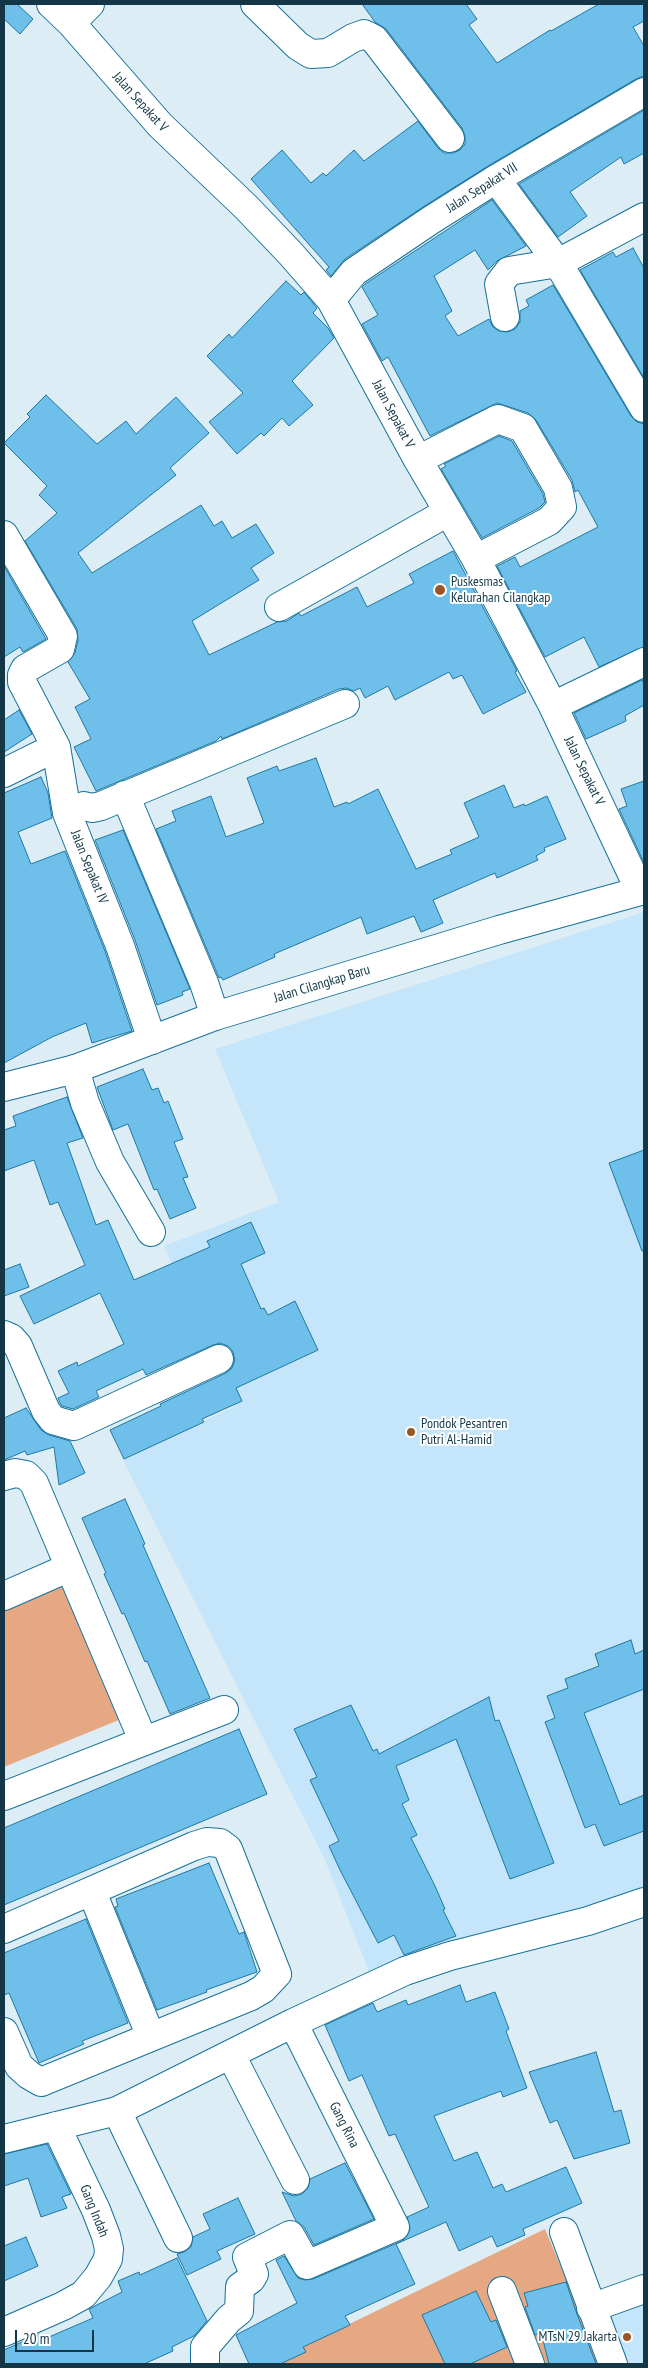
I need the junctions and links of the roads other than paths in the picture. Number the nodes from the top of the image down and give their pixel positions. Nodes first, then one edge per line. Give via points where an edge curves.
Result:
1 (51, 4) edge
2 (90, 4) edge
3 (255, 4) edge
4 (70, 23) junction
5 (644, 92) edge
6 (450, 138) dead end
7 (496, 179) junction
8 (644, 217) edge
9 (558, 263) junction
10 (331, 300) junction
11 (506, 317) dead end
12 (644, 408) edge
13 (418, 460) junction
14 (448, 512) junction
15 (4, 535) edge
16 (476, 559) junction
17 (279, 607) dead end
18 (644, 662) edge
19 (345, 704) dead end
20 (553, 706) junction
21 (56, 747) junction
22 (4, 772) edge
23 (125, 795) junction
24 (67, 813) junction
25 (642, 890) edge
26 (215, 1016) junction
27 (152, 1040) junction
28 (74, 1068) junction
29 (4, 1086) edge
30 (151, 1232) dead end
31 (4, 1335) edge
32 (219, 1359) dead end
33 (4, 1476) edge
34 (68, 1568) junction
35 (4, 1596) edge
36 (224, 1710) dead end
37 (143, 1740) junction
38 (4, 1796) edge
39 (92, 1892) junction
40 (644, 1902) edge
41 (4, 1929) edge
42 (293, 2023) junction
43 (4, 2032) edge
44 (152, 2037) junction
45 (231, 2055) junction
46 (117, 2111) junction
47 (56, 2126) junction
48 (4, 2139) edge
49 (295, 2180) dead end
50 (564, 2232) dead end
51 (178, 2238) dead end
52 (644, 2288) edge
53 (502, 2291) dead end
54 (591, 2308) junction
55 (4, 2332) edge
56 (204, 2363) edge
57 (530, 2364) edge
58 (613, 2364) edge

1 - 4 street, Jalan Sepakat V
2 - 4 street
3 - 6 street via 298,46 311,54 328,53 364,34 374,39
4 - 10 street, Jalan Sepakat V via 160,125 259,220
5 - 7 street, Jalan Sepakat VII
7 - 9 street
7 - 10 street, Jalan Sepakat VII via 354,272
8 - 9 street
9 - 11 street via 509,271 499,284
9 - 12 street
10 - 13 street, Jalan Sepakat V
13 - 14 street, Jalan Sepakat V
13 - 16 street via 498,418 522,428 558,488 562,507 549,522
14 - 16 street, Jalan Sepakat V
14 - 17 street
15 - 21 street, Jalan Sepakat IV via 63,636 60,649 22,675 22,682
16 - 20 street, Jalan Sepakat V
18 - 20 street
19 - 23 street
20 - 25 street, Jalan Sepakat V
21 - 22 street
21 - 24 street, Jalan Sepakat IV
23 - 24 street via 101,806 84,806
23 - 26 street
24 - 27 street, Jalan Sepakat IV via 120,946
25 - 26 street, Jalan Cilangkap Baru
26 - 27 street, Jalan Cilangkap Baru
27 - 28 street, Jalan Cilangkap Baru
28 - 29 street, Jalan Cilangkap Baru
28 - 30 street via 110,1162
31 - 32 street via 18,1346 46,1411 53,1420 74,1426
33 - 34 street via 26,1475 34,1482
34 - 35 street
34 - 37 street
36 - 37 street
37 - 38 street
39 - 41 street
39 - 44 street
39 - 44 street via 194,1846 220,1843 228,1849 277,1974 251,1996
40 - 42 street via 588,1921 450,1956 405,1971
42 - 45 street
42 - 56 street, Gang Rina via 395,2227 307,2265 290,2235 247,2257 254,2274 240,2287 240,2311 228,2319 205,2347
43 - 44 street via 19,2066 41,2082
45 - 46 street
45 - 49 street
46 - 47 street
46 - 51 street
47 - 48 street
47 - 55 street, Gang Indah via 96,2210 106,2236 108,2259 84,2295
50 - 54 street
52 - 54 street
53 - 57 street
54 - 58 street

